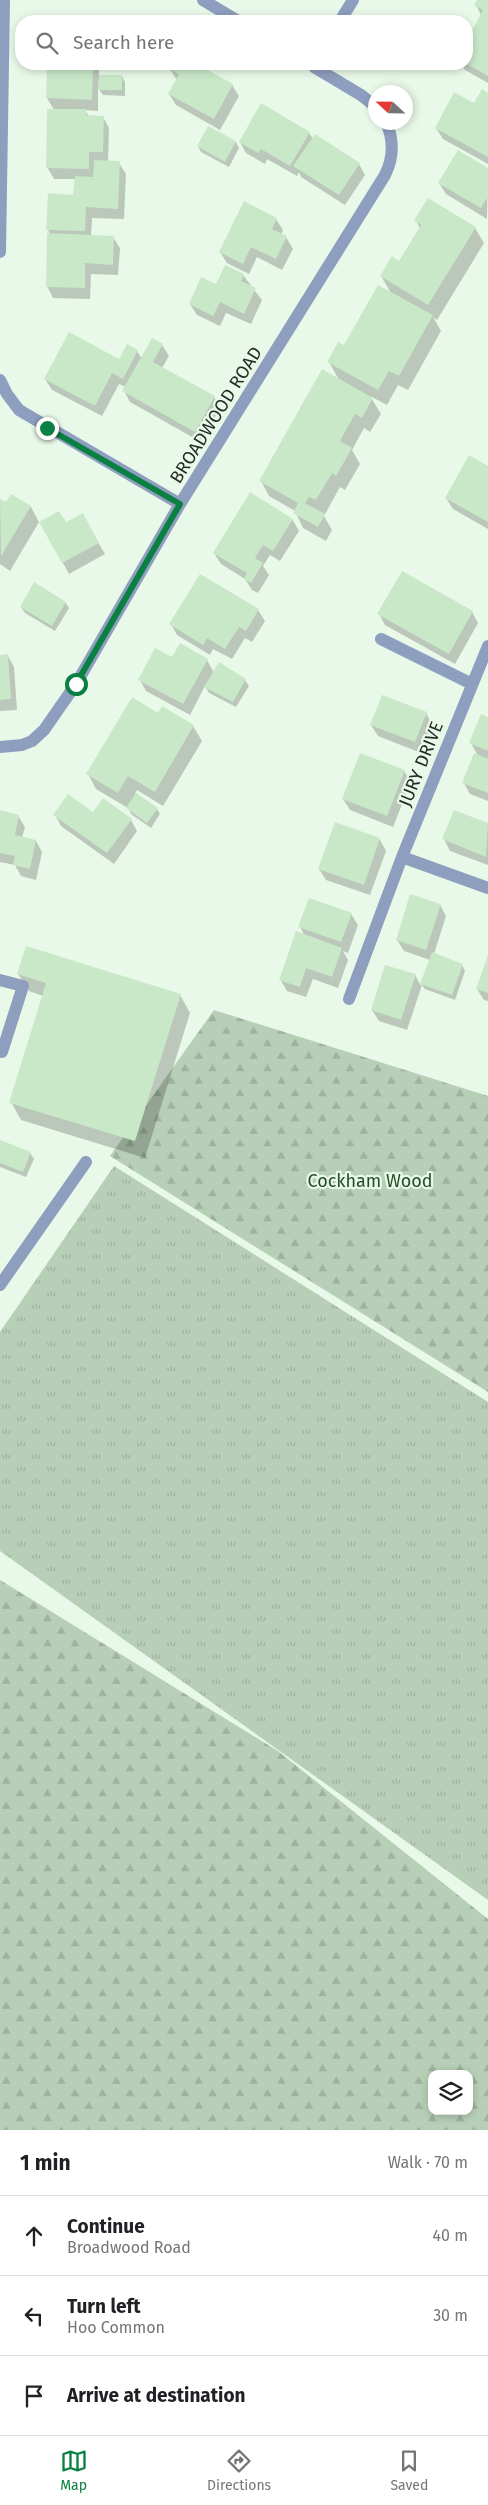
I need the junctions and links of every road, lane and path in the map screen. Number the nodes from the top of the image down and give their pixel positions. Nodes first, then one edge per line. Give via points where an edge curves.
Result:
1 (4, 0) edge
2 (203, 0) edge
3 (353, 0) edge
4 (228, 15) edge
5 (344, 15) edge
6 (320, 70) edge
7 (368, 101) edge
8 (388, 130) edge
9 (0, 252) edge
10 (0, 380) edge
11 (180, 504) junction
12 (381, 639) dead end
13 (488, 646) edge
14 (472, 684) junction
15 (0, 747) edge
16 (402, 857) junction
17 (488, 888) edge
18 (0, 980) edge
19 (349, 999) dead end
20 (0, 1052) edge
21 (86, 1162) dead end
22 (0, 1285) edge

1 - 9 street
2 - 4 street
3 - 5 street
6 - 7 street
8 - 11 street, BROADWOOD ROAD via 392,160 385,175
10 - 11 street via 19,410
11 - 15 street, BROADWOOD ROAD via 76,684 44,730 22,745
12 - 14 street
13 - 14 street, JURY DRIVE
14 - 16 street, JURY DRIVE
16 - 17 street
16 - 19 street, JURY DRIVE
18 - 20 street via 23,986
21 - 22 street

